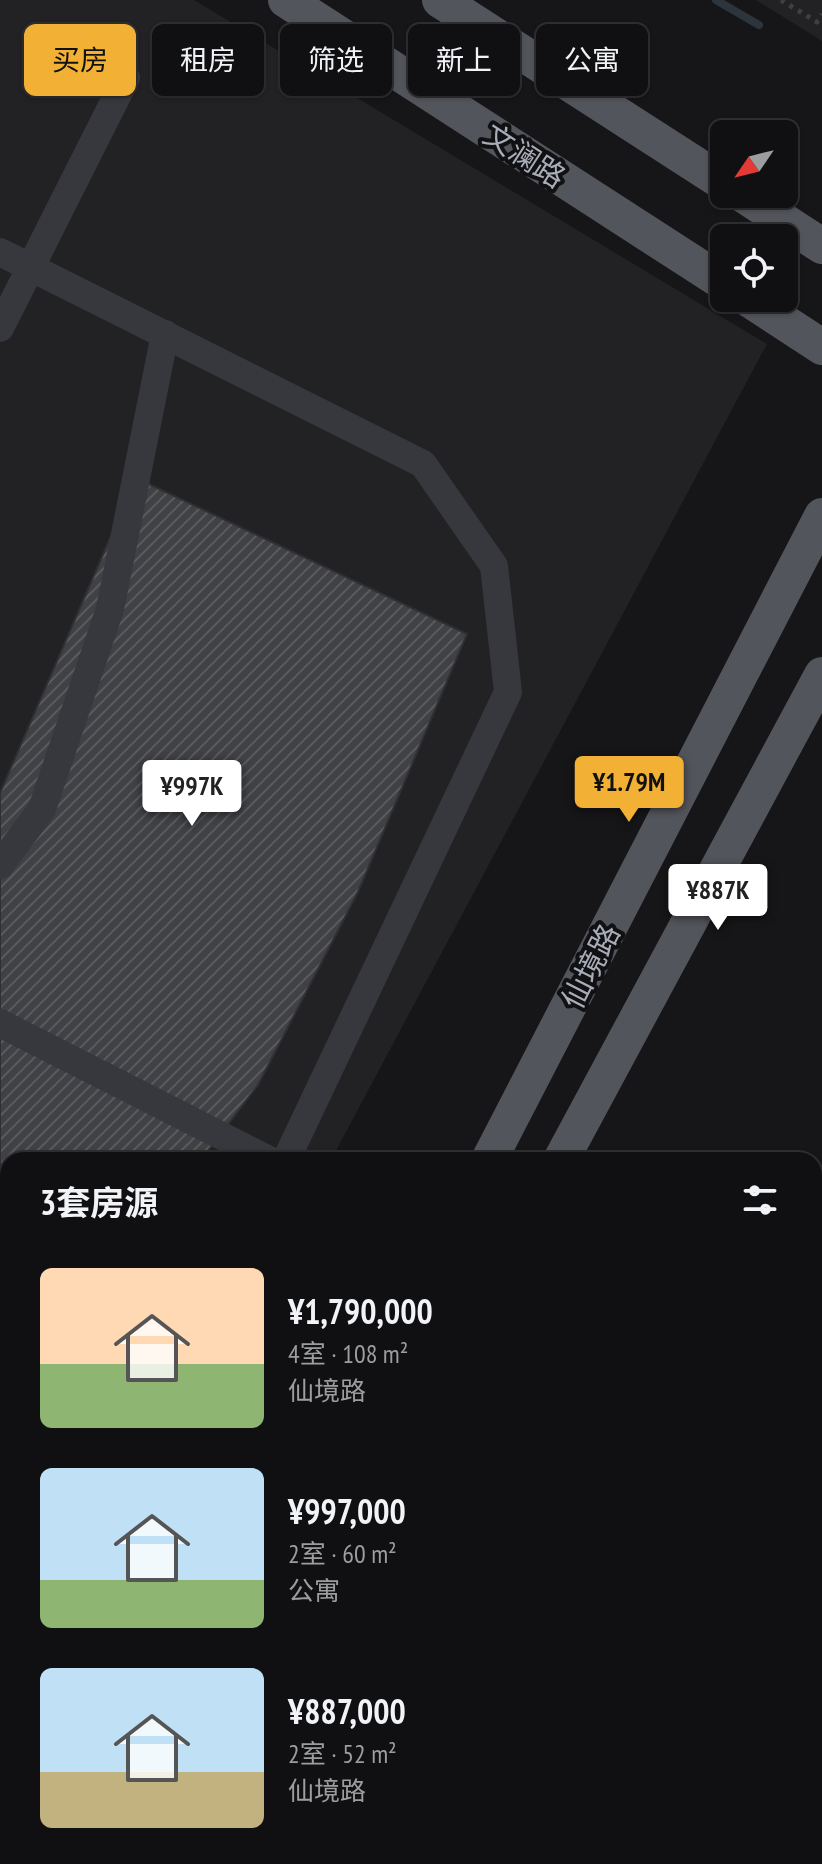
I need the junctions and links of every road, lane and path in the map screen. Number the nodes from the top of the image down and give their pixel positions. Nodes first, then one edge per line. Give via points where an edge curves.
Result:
1 (286, 0) edge
2 (440, 0) edge
3 (781, 0) edge
4 (822, 14) edge
5 (117, 96) edge
6 (710, 174) edge
7 (764, 208) edge
8 (822, 246) edge
9 (0, 252) edge
10 (31, 266) junction
11 (710, 274) edge
12 (768, 312) edge
13 (0, 328) edge
14 (165, 334) junction
15 (822, 347) edge
16 (822, 516) edge
17 (822, 675) edge
18 (0, 865) edge
19 (0, 1023) edge
20 (253, 1152) edge
21 (290, 1152) edge
22 (493, 1152) edge
23 (565, 1152) edge

1 - 11 main road, 文澜路
2 - 6 main road
3 - 4 path via 817,22
5 - 10 street
7 - 8 main road
9 - 10 street
10 - 13 street
10 - 14 street
12 - 15 main road
14 - 18 street via 110,609 42,809
14 - 21 street via 423,464 494,566 508,692
16 - 22 main road, 仙境路
17 - 23 main road
19 - 20 street

